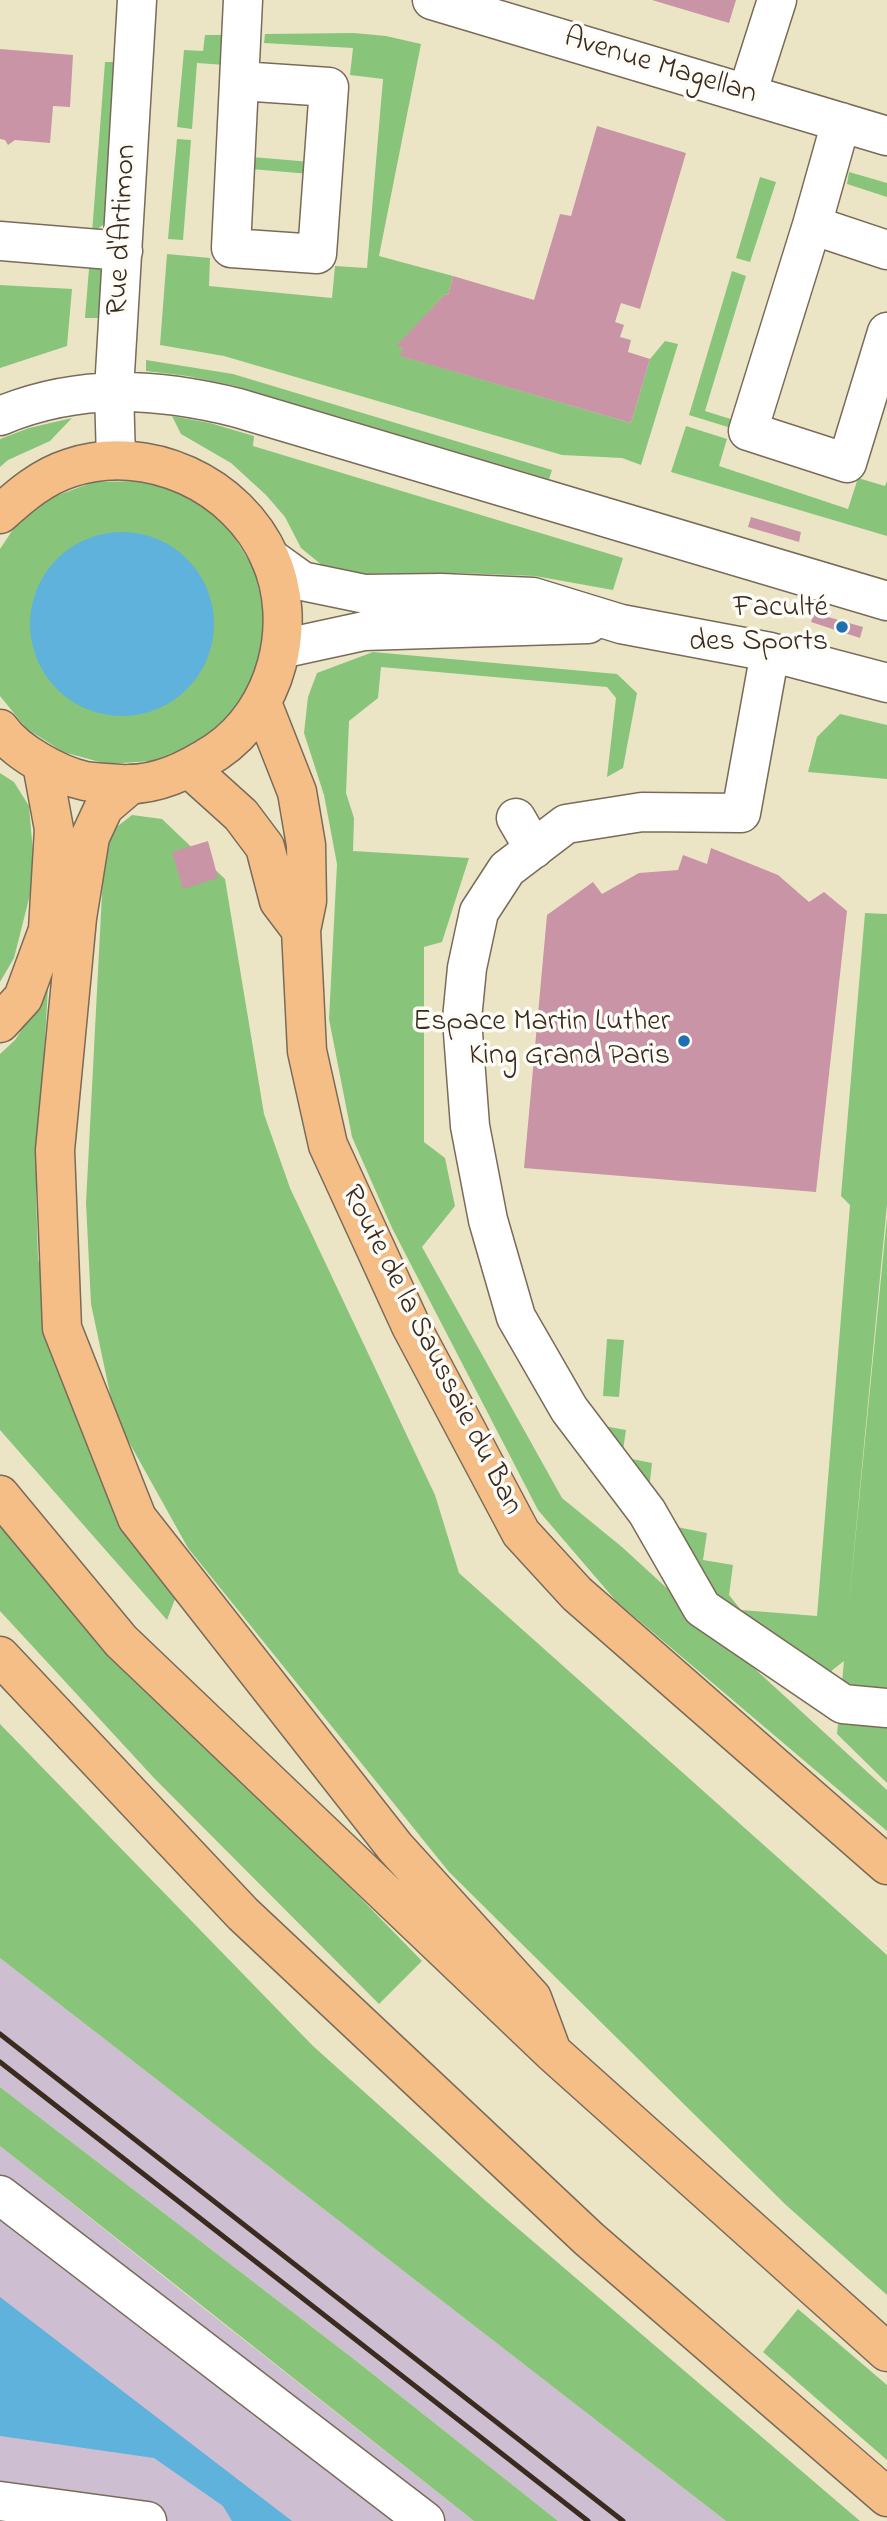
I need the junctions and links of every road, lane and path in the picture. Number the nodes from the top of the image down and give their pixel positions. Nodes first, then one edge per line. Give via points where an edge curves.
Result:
1 (137, 0) edge
2 (243, 0) edge
3 (432, 0) edge
4 (777, 0) edge
5 (240, 81) junction
6 (747, 94) junction
7 (841, 122) junction
8 (887, 136) edge
9 (812, 225) junction
10 (0, 241) edge
11 (887, 250) edge
12 (123, 251) junction
13 (887, 332) edge
14 (114, 390) junction
15 (0, 416) edge
16 (116, 460) junction
17 (0, 514) edge
18 (270, 558) junction
19 (887, 601) edge
20 (621, 624) junction
21 (281, 649) junction
22 (770, 652) junction
23 (887, 683) edge
24 (262, 703) junction
25 (0, 730) edge
26 (42, 764) junction
27 (190, 769) junction
28 (131, 784) junction
29 (301, 930) junction
30 (0, 1023) edge
31 (0, 1495) edge
32 (0, 1656) edge
33 (887, 1708) edge
34 (887, 1865) edge
35 (552, 2052) junction
36 (0, 2195) edge
37 (887, 2352) edge
38 (887, 2497) edge
39 (0, 2501) edge
40 (147, 2521) edge
41 (425, 2521) edge

1 - 12 street, Rue d'Artimon
2 - 5 street
3 - 6 street, Avenue Magellan
4 - 6 street
5 - 5 street via 231,248 317,254 329,87
6 - 7 street, Avenue Magellan
7 - 8 street, Avenue Magellan
7 - 9 street
9 - 11 street
9 - 13 street via 748,431 847,463
10 - 12 street
12 - 14 street, Rue d'Artimon
14 - 15 street via 61,398
14 - 16 street, Rue d'Artimon
14 - 19 street via 197,398 238,408
16 - 17 main road via 71,467 29,488
16 - 18 main road via 164,466 208,485 244,517
18 - 20 street via 302,581 365,594 533,597
18 - 21 main road via 282,603
20 - 21 street via 364,631
20 - 22 street
21 - 24 main road
22 - 23 street
22 - 33 street via 741,813 642,812 525,833 479,912 467,968 462,1019 470,1126 488,1220 516,1317 569,1409 647,1512 702,1608 843,1704
24 - 27 main road via 231,742
24 - 29 main road, Route de la Saussaie du Ban via 297,792 306,845 307,901
25 - 26 main road
26 - 28 main road via 85,780
26 - 30 main road via 54,829 48,930 23,998
27 - 28 main road via 161,780
27 - 29 main road via 242,815 265,847 279,901
28 - 35 main road via 104,807 90,837 77,918 55,1150 62,1328 138,1518 395,1847 532,1998
29 - 34 main road, Route de la Saussaie du Ban via 307,1052 328,1145 411,1326 521,1532 577,1594
31 - 35 main road via 121,1641
32 - 38 main road via 243,1914 589,2239
35 - 37 main road
36 - 41 street
39 - 40 street

